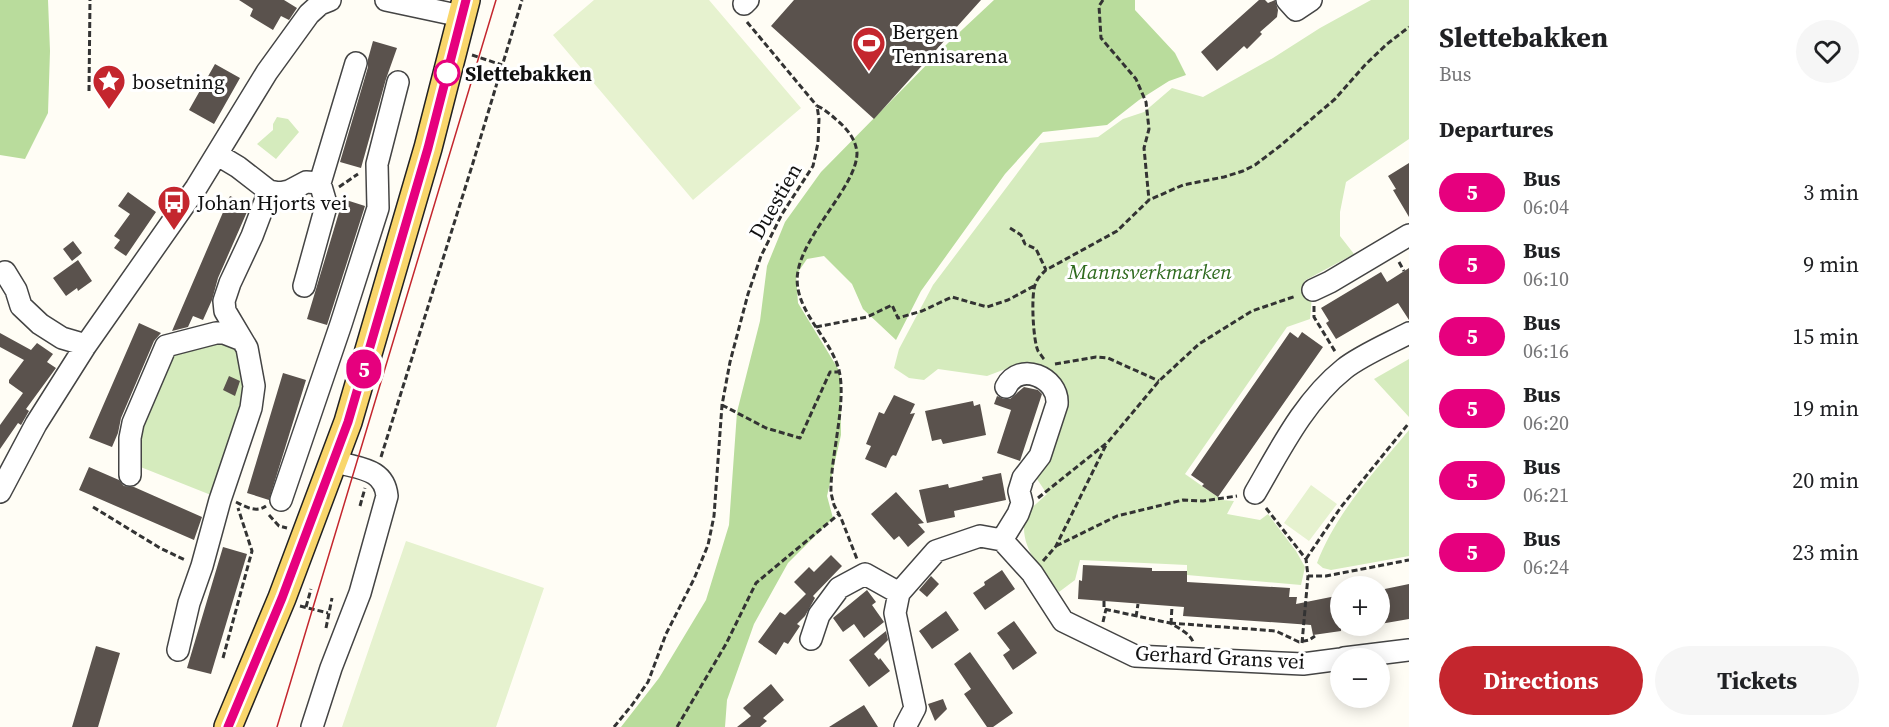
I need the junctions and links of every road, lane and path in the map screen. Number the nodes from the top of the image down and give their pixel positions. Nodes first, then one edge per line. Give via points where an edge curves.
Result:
1 (90, 0) edge
2 (330, 0) edge
3 (386, 0) edge
4 (522, 0) edge
5 (1103, 0) edge
6 (746, 2) edge
7 (464, 8) edge
8 (1409, 27) edge
9 (468, 53) dead end
10 (356, 63) dead end
11 (502, 65) junction
12 (398, 82) dead end
13 (89, 91) dead end
14 (817, 106) junction
15 (218, 155) junction
16 (320, 183) junction
17 (269, 191) junction
18 (1149, 200) junction
19 (1010, 228) dead end
20 (1409, 235) edge
21 (1046, 270) junction
22 (5, 272) dead end
23 (304, 286) dead end
24 (1034, 286) junction
25 (1313, 290) junction
26 (816, 327) junction
27 (1409, 333) edge
28 (242, 340) junction
29 (86, 345) junction
30 (1345, 368) junction
31 (839, 372) junction
32 (1159, 381) junction
33 (1006, 387) dead end
34 (722, 405) junction
35 (1409, 423) edge
36 (1108, 442) junction
37 (334, 460) junction
38 (376, 473) junction
39 (130, 475) dead end
40 (0, 492) edge
41 (1255, 493) junction
42 (273, 503) junction
43 (1022, 503) junction
44 (93, 507) dead end
45 (839, 513) junction
46 (292, 530) dead end
47 (1002, 540) junction
48 (1056, 546) junction
49 (1306, 559) junction
50 (1409, 560) edge
51 (203, 564) junction
52 (1032, 573) junction
53 (865, 574) junction
54 (1308, 576) junction
55 (311, 589) dead end
56 (899, 593) junction
57 (1104, 601) dead end
58 (1138, 604) dead end
59 (1172, 606) dead end
60 (1106, 609) junction
61 (328, 613) dead end
62 (1104, 616) dead end
63 (1136, 616) junction
64 (1170, 624) junction
65 (1315, 636) dead end
66 (811, 639) dead end
67 (1302, 642) junction
68 (177, 650) dead end
69 (1409, 650) edge
70 (1390, 653) edge
71 (223, 658) dead end
72 (1194, 658) junction
73 (1330, 661) edge
74 (1303, 664) junction
75 (228, 727) edge
76 (312, 727) edge
77 (614, 727) edge
78 (677, 727) edge
79 (905, 727) edge

1 - 13 path
2 - 15 street via 309,14 291,37
3 - 7 street
4 - 11 path
5 - 18 path via 1099,6 1101,38 1136,79 1146,102 1149,129 1144,148
6 - 14 path via 740,12
7 - 37 main road via 396,262
8 - 18 path via 1387,44 1335,99 1255,165 1224,177 1183,185
9 - 11 path
10 - 16 street
11 - 38 path
12 - 42 street via 377,164 378,208 345,313
14 - 26 path via 848,131 857,152 851,173 810,241 798,270 800,295
14 - 34 path, Duestien via 818,143 813,166 770,235 757,267
15 - 17 street
15 - 29 street
16 - 17 street via 306,182 280,193
16 - 23 street via 325,210
17 - 28 street via 224,301 225,311
18 - 21 path via 1117,231
19 - 21 path via 1021,234 1025,244 1036,249
20 - 25 street
21 - 24 path
22 - 29 street via 21,306 50,332
24 - 26 path via 987,307 952,297 898,318 892,304 867,316
24 - 32 path via 1036,339 1043,359 1058,365 1108,357
25 - 30 path via 1314,317
25 - 32 path via 1252,311 1228,324 1194,348
26 - 31 path
27 - 30 street
28 - 39 street via 216,333 166,346 133,423
28 - 51 street via 253,372 251,408
29 - 40 street via 36,424
30 - 41 street via 1322,390 1291,431
31 - 34 path via 830,372 800,438 766,428
31 - 45 path via 830,490
32 - 36 path
33 - 43 street via 1013,378 1028,373 1048,382 1058,397 1040,456 1023,478 1019,491
34 - 77 path, Duestien via 714,516 706,549 648,681
35 - 49 path via 1341,507
36 - 43 path via 1037,498
36 - 48 path
37 - 38 street
37 - 75 main road
38 - 76 street via 386,490 384,513 356,606
41 - 48 path via 1183,500 1127,514 1093,526
41 - 49 path
42 - 46 path via 271,518
42 - 71 path via 262,509 248,508 235,501 252,551
43 - 47 street
44 - 51 path via 180,559
45 - 53 path
45 - 78 path via 756,583 726,644
47 - 52 street, Gerhard Grans vei
47 - 56 street via 980,536 936,551
48 - 52 path
49 - 54 path
50 - 54 path
51 - 68 street
52 - 72 street, Gerhard Grans vei via 1063,621 1135,656
53 - 56 street
53 - 66 street via 839,588 819,615
54 - 67 path
55 - 61 path via 304,607
56 - 79 street via 895,613 915,708
57 - 60 path
58 - 63 path
59 - 64 path
60 - 62 path
60 - 63 path
63 - 64 path
64 - 67 path via 1276,631
64 - 72 path via 1192,639
65 - 67 path
67 - 74 path
69 - 70 street, Gerhard Grans vei
72 - 74 street, Gerhard Grans vei
73 - 74 street, Gerhard Grans vei

